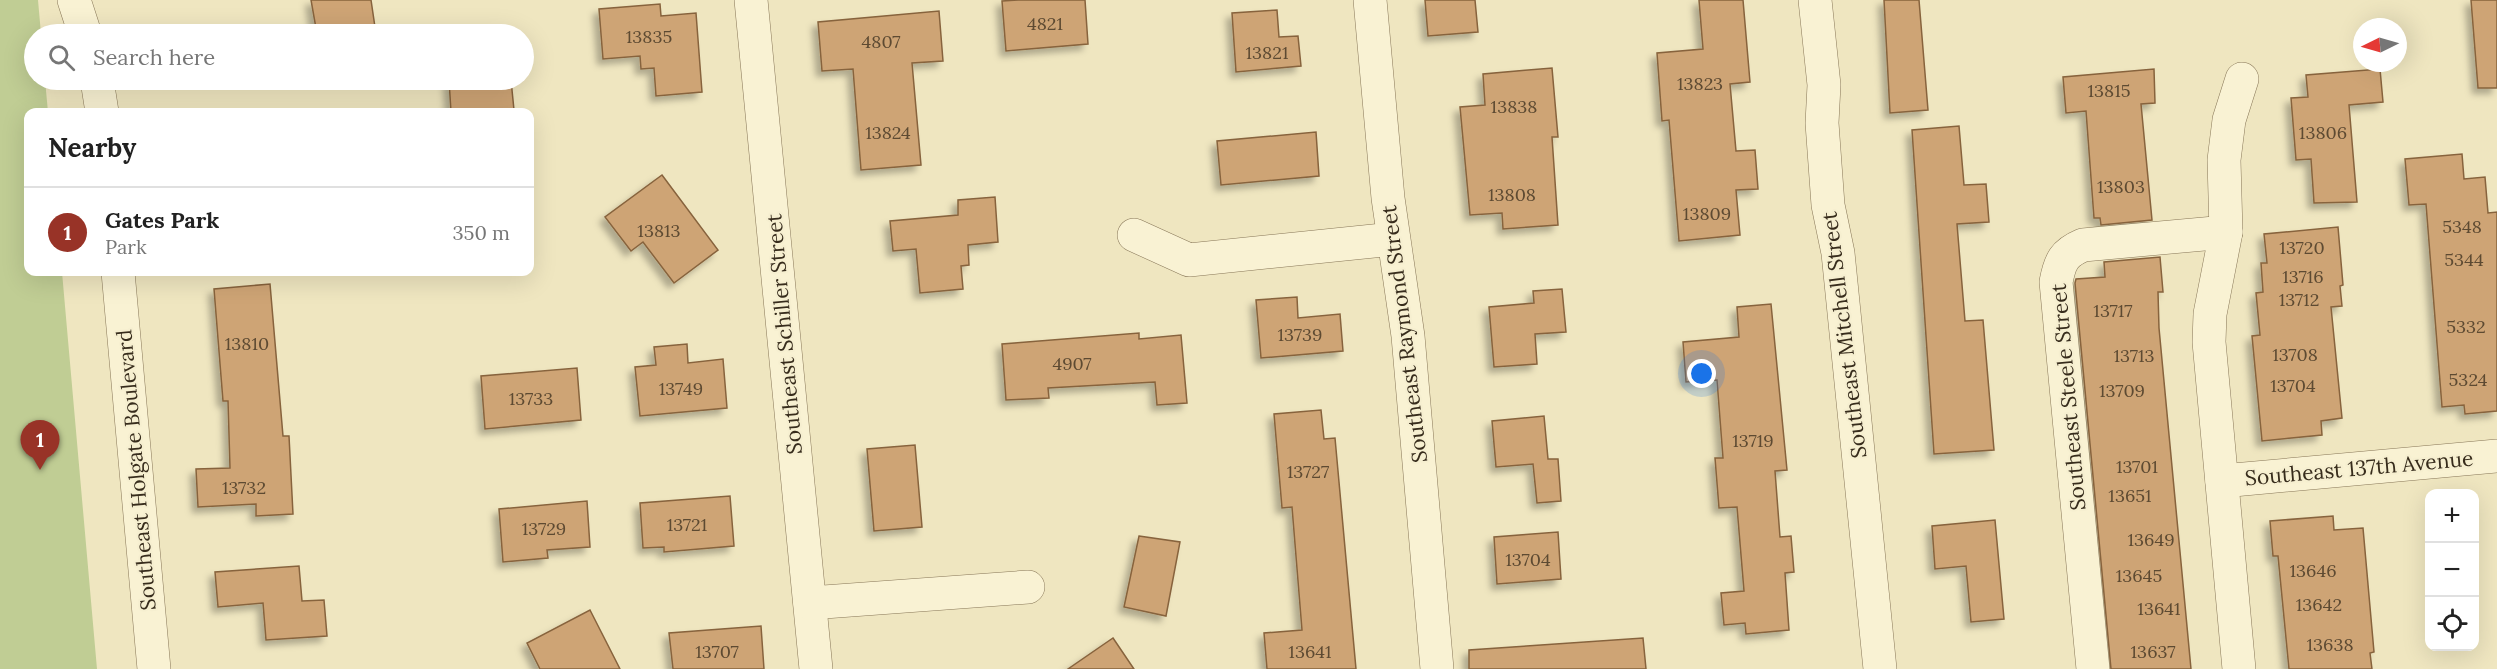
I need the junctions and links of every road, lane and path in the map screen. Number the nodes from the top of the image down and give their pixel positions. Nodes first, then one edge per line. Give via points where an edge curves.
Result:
1 (74, 0) edge
2 (751, 0) edge
3 (1370, 0) edge
4 (1815, 0) edge
5 (82, 24) edge
6 (2242, 79) dead end
7 (99, 90) edge
8 (101, 108) edge
9 (2226, 232) junction
10 (1134, 235) dead end
11 (1393, 239) junction
12 (118, 276) edge
13 (2497, 456) edge
14 (2222, 481) junction
15 (1028, 587) dead end
16 (810, 603) junction
17 (154, 669) edge
18 (816, 669) edge
19 (1437, 669) edge
20 (1880, 669) edge
21 (2093, 669) edge
22 (2239, 669) edge

1 - 5 street
2 - 16 street, Southeast Schiller Street
3 - 11 street, Southeast Raymond Street
4 - 20 street, Southeast Mitchell Street via 1824,85 1822,123 1828,205 1838,253
6 - 9 street via 2229,120 2224,160
7 - 8 street
9 - 14 street via 2209,342
9 - 21 street, Southeast Steele Street via 2083,244 2068,252 2059,263 2056,282
10 - 11 street via 1189,260
11 - 19 street, Southeast Raymond Street via 1408,336
12 - 17 street, Southeast Holgate Boulevard
13 - 14 street, Southeast 137th Avenue
14 - 22 street
15 - 16 street
16 - 18 street, Southeast Schiller Street

